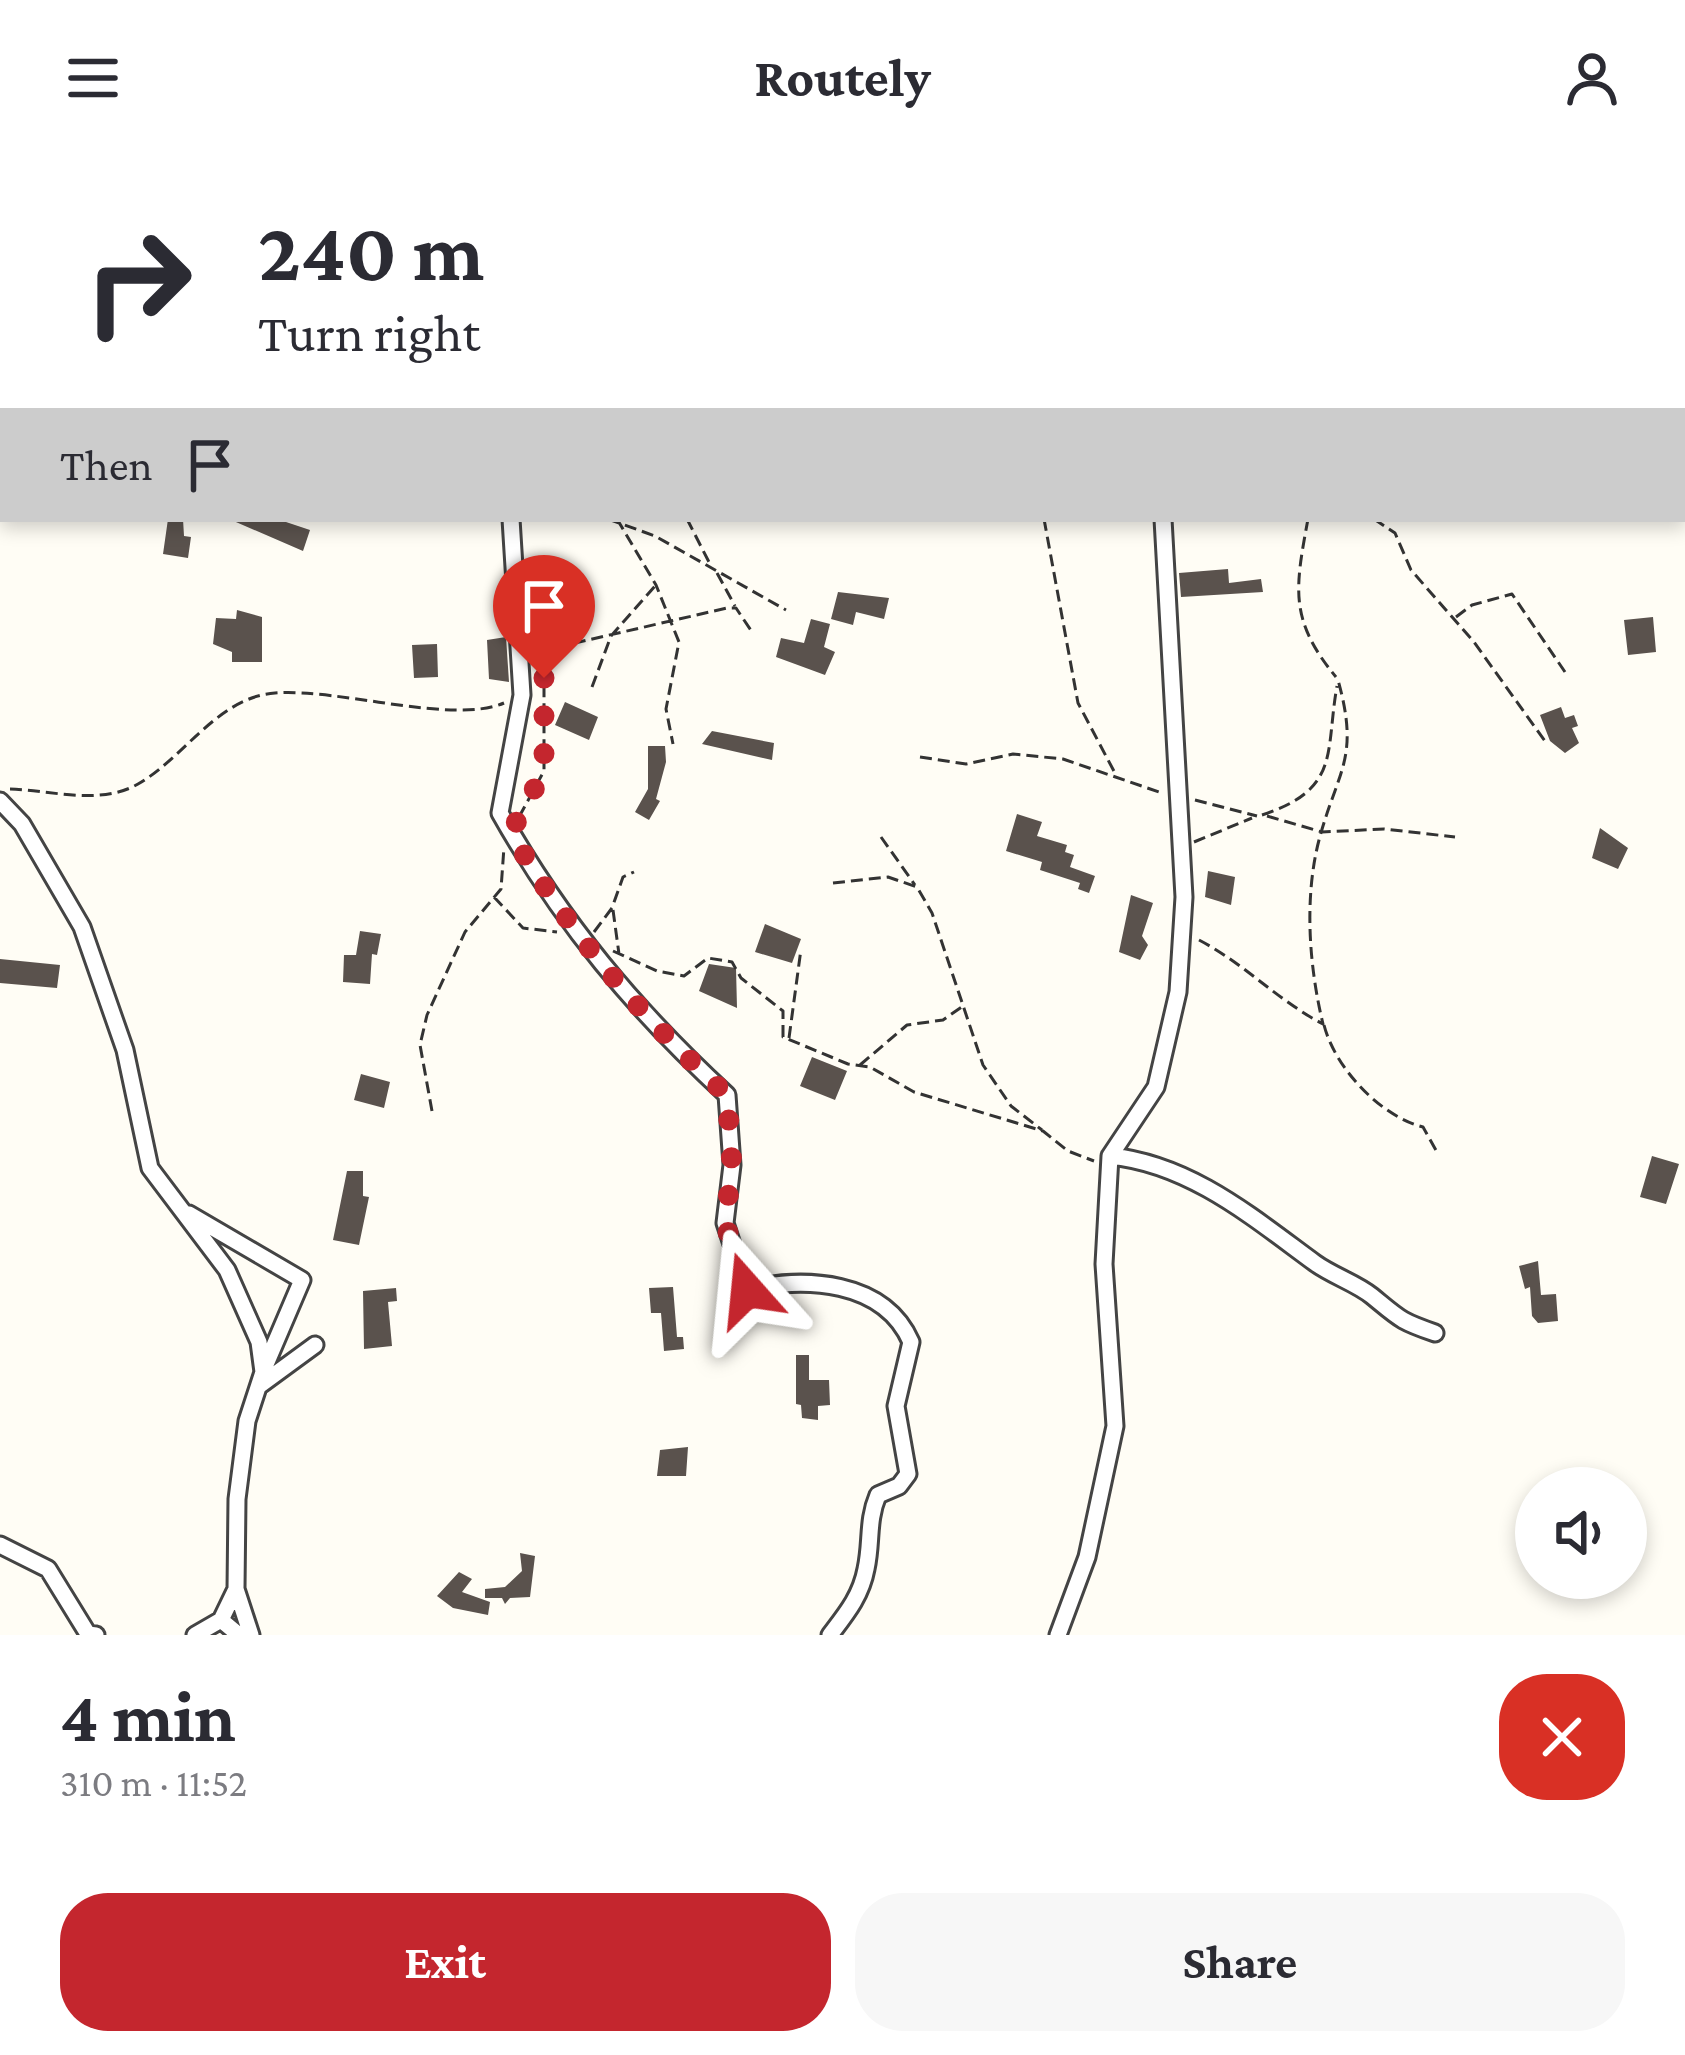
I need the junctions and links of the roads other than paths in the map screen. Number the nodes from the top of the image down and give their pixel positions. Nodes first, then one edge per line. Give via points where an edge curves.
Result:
1 (511, 522) edge
2 (1163, 522) edge
3 (0, 801) edge
4 (1110, 1156) junction
5 (184, 1211) junction
6 (1435, 1333) dead end
7 (315, 1345) dead end
8 (260, 1380) junction
9 (0, 1545) edge
10 (236, 1589) junction
11 (221, 1620) junction
12 (96, 1635) edge
13 (196, 1635) edge
14 (239, 1635) edge
15 (251, 1635) edge
16 (830, 1635) edge
17 (1058, 1635) edge

1 - 16 street via 522,695 500,813 542,886 586,933 641,1016 727,1095 732,1166 725,1223 747,1290 792,1280 867,1297 896,1314 911,1342 896,1406 908,1474 878,1495 857,1599
2 - 4 street via 1181,847 1178,992 1156,1087
3 - 5 street via 82,927 125,1049 150,1168
4 - 6 street via 1154,1161 1248,1211 1393,1319
4 - 17 street via 1104,1264 1115,1426 1087,1557
5 - 8 street via 227,1270 259,1342
5 - 8 street via 302,1280
7 - 8 street
8 - 10 street via 237,1499
9 - 12 street via 48,1570
10 - 11 street
10 - 15 street
11 - 13 street
11 - 14 street

